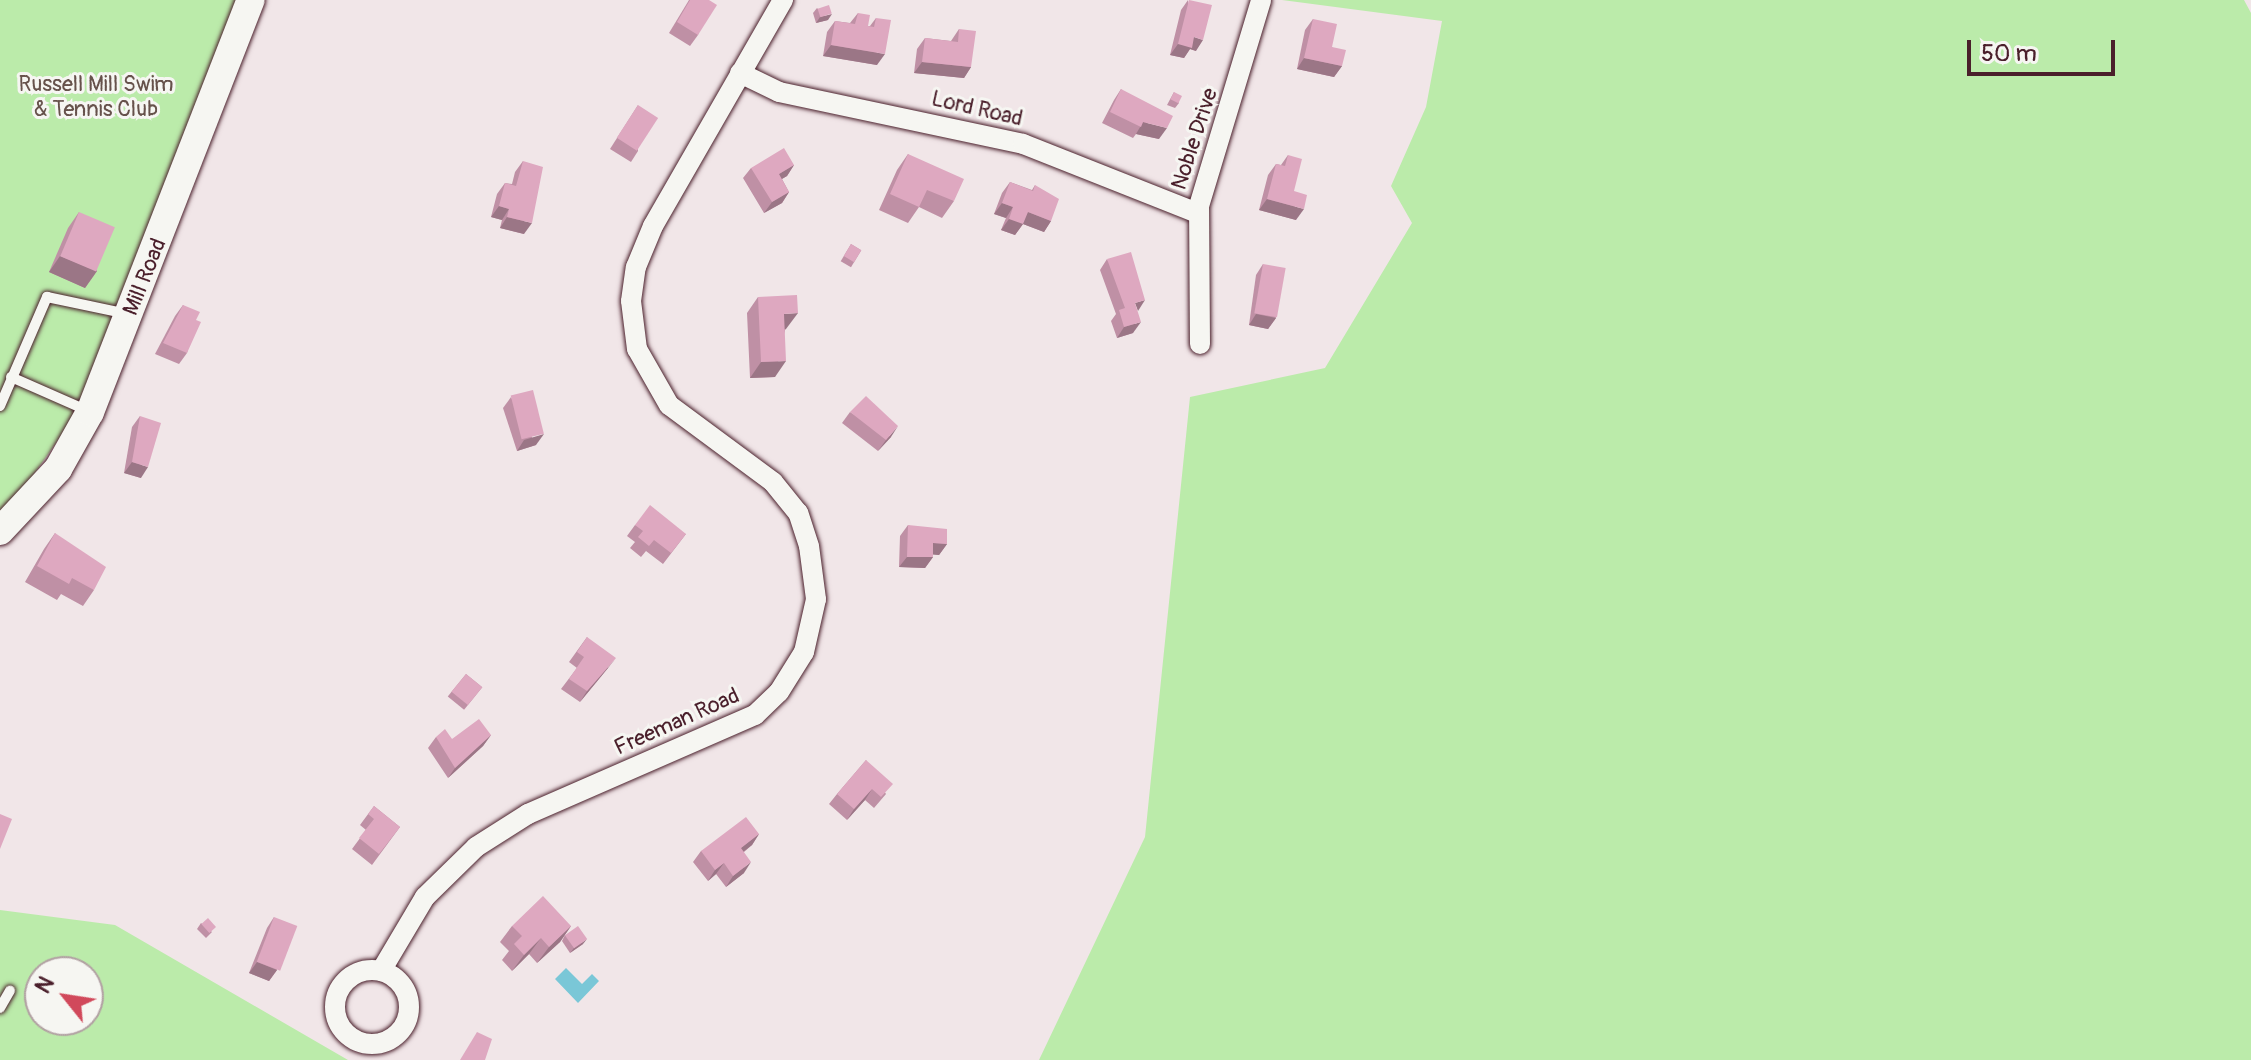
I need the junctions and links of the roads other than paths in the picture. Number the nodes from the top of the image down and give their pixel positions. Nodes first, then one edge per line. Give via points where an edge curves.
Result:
1 (251, 0) edge
2 (783, 0) edge
3 (1261, 0) edge
4 (740, 73) junction
5 (1197, 213) junction
6 (130, 315) junction
7 (1200, 344) dead end
8 (11, 377) junction
9 (0, 406) edge
10 (90, 412) junction
11 (0, 531) edge
12 (381, 971) dead end
13 (10, 991) dead end
14 (0, 1008) edge

1 - 6 main road, Mill Road
2 - 4 street, Freeman Road
3 - 5 street, Noble Drive
4 - 5 street, Lord Road via 777,91 1023,144
4 - 12 street, Freeman Road via 645,243 633,280 632,319 644,364 669,405 773,482 798,513 809,546 816,599 804,652 779,692 755,715 528,814 476,847 425,897
5 - 7 street, Noble Drive
6 - 8 lane via 47,297
6 - 10 main road, Mill Road
8 - 9 lane
8 - 10 lane
10 - 11 main road, Mill Road via 48,481
13 - 14 lane

